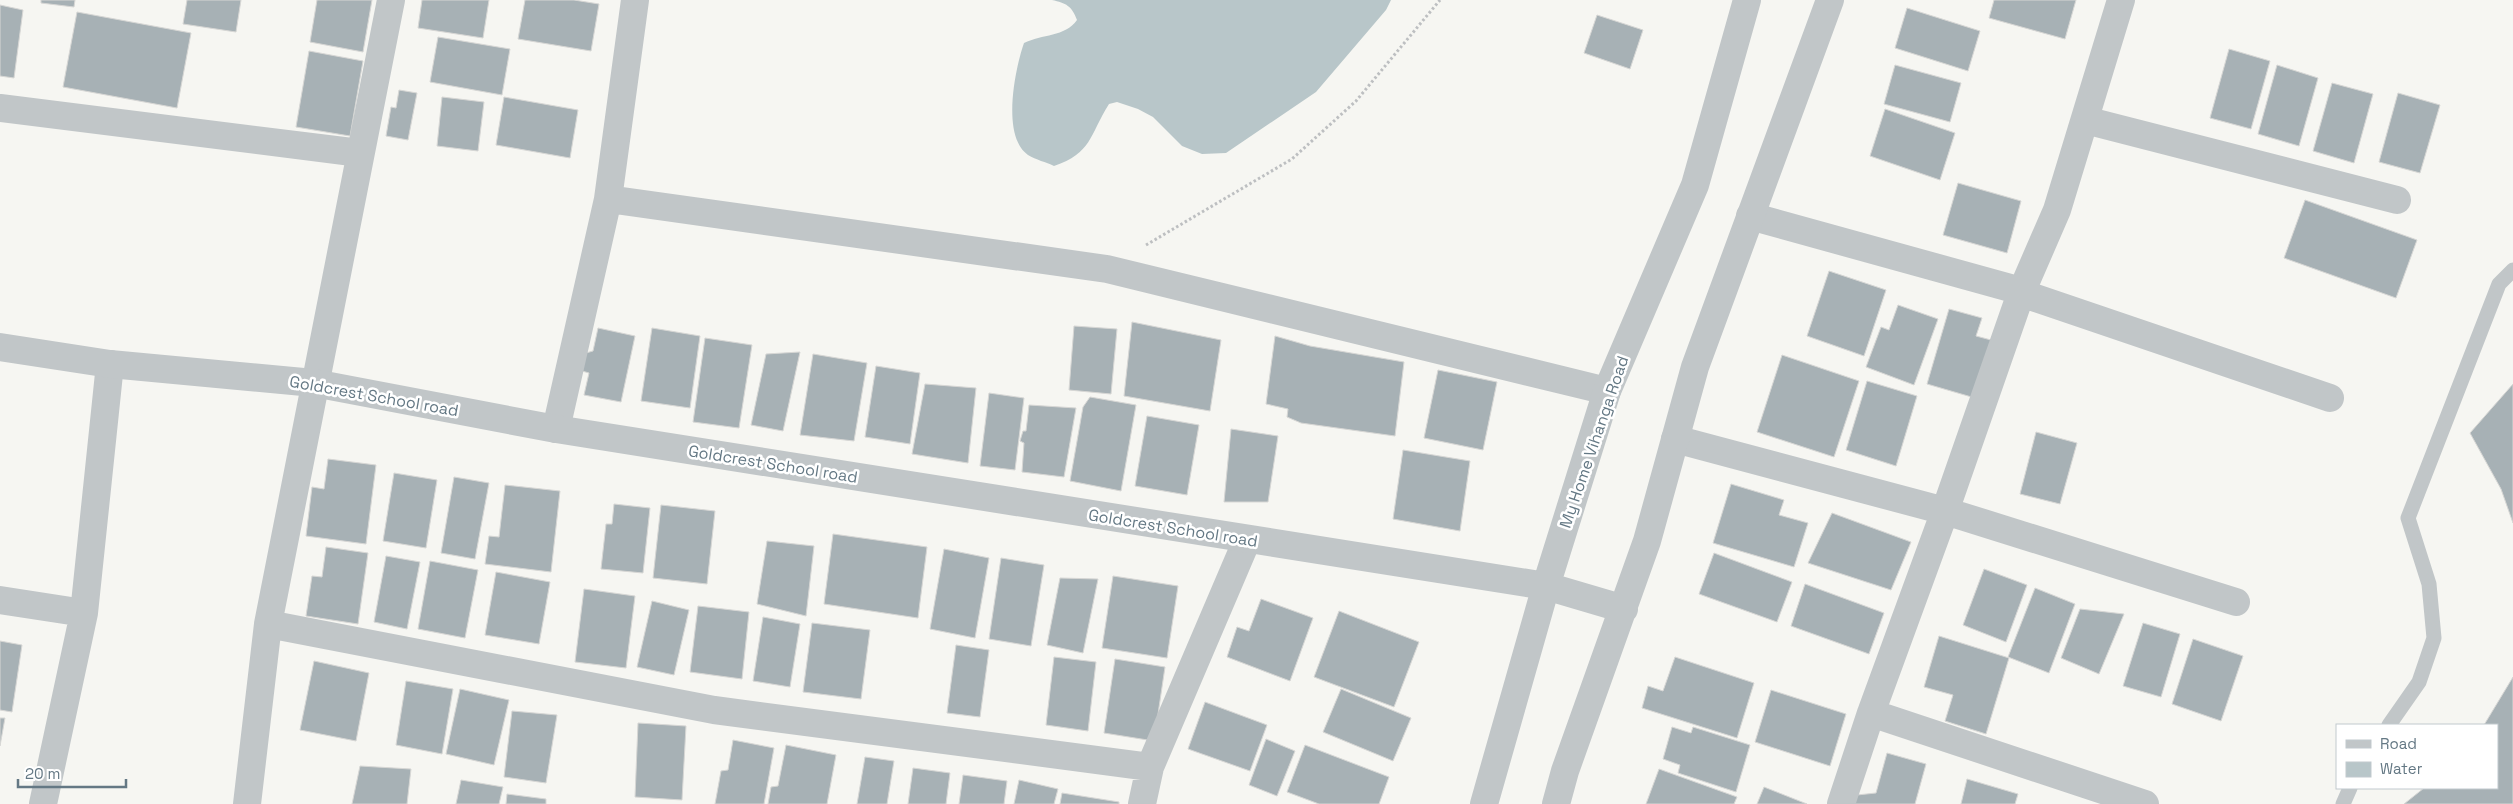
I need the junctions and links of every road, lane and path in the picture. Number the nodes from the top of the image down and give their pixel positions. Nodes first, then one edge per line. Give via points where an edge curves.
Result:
1 (391, 0) edge
2 (635, 0) edge
3 (1440, 0) edge
4 (1747, 0) edge
5 (1830, 0) edge
6 (2121, 0) edge
7 (0, 108) edge
8 (2084, 120) junction
9 (360, 153) junction
10 (608, 199) junction
11 (2396, 200) dead end
12 (1750, 216) junction
13 (1107, 269) junction
14 (2513, 270) edge
15 (2021, 294) junction
16 (0, 347) edge
17 (110, 364) junction
18 (314, 383) junction
19 (1607, 391) junction
20 (2330, 398) dead end
21 (556, 430) junction
22 (1675, 439) junction
23 (1945, 511) junction
24 (1247, 540) junction
25 (1546, 586) junction
26 (0, 600) edge
27 (2236, 602) dead end
28 (1624, 609) junction
29 (84, 613) junction
30 (268, 624) junction
31 (1871, 713) junction
32 (2390, 724) edge
33 (1150, 766) junction
34 (2350, 789) edge
35 (44, 804) edge
36 (247, 804) edge
37 (1142, 804) edge
38 (1484, 804) edge
39 (1556, 804) edge
40 (1841, 804) edge
41 (2144, 804) edge
42 (2343, 804) edge

1 - 9 street
2 - 10 street
3 - 13 path via 1356,101 1292,160
4 - 19 street, My Home Vihanga Road via 1695,185
5 - 12 street
6 - 8 street
7 - 9 street
8 - 11 street
8 - 15 street via 2057,210
9 - 18 street
10 - 13 street
10 - 21 street
12 - 15 street via 1917,261 2014,289
12 - 22 street via 1695,367
13 - 19 street
14 - 32 lane via 2499,284 2408,518 2429,584 2434,638 2419,682
15 - 20 street
15 - 23 street
16 - 17 street, Goldcrest School road
17 - 18 street, Goldcrest School road
17 - 29 street
18 - 21 street, Goldcrest School road
18 - 30 street
19 - 25 street, My Home Vihanga Road
21 - 24 street, Goldcrest School road
22 - 23 street
22 - 28 street
23 - 27 street
23 - 31 street
24 - 25 street, Goldcrest School road
24 - 33 street
25 - 28 street, Goldcrest School road
25 - 38 street, My Home Vihanga Road
26 - 29 street
28 - 39 street
29 - 35 street
30 - 33 street via 714,710
30 - 36 street
31 - 40 street
31 - 41 street
33 - 37 street
34 - 42 lane

